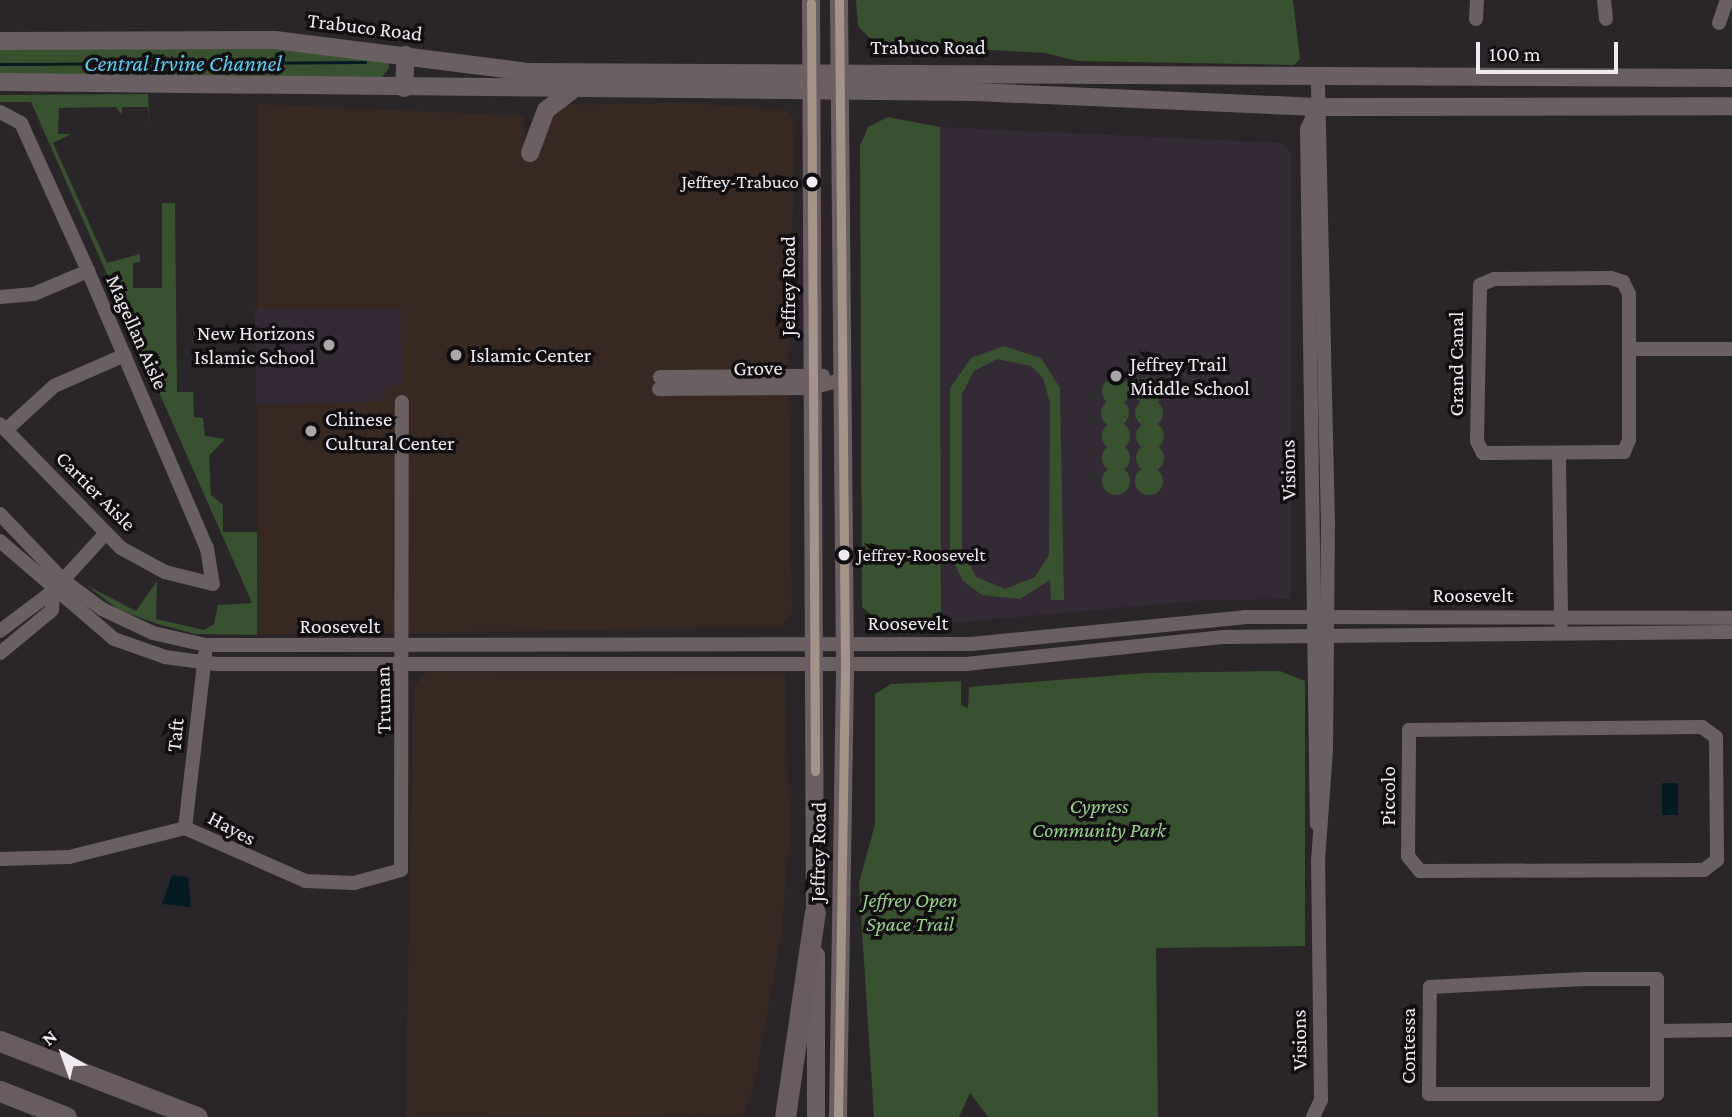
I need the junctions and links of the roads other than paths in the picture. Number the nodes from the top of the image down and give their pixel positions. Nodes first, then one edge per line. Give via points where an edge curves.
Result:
1 (811, 0) edge
2 (839, 0) edge
3 (1477, 0) edge
4 (1604, 0) edge
5 (1727, 0) edge
6 (1476, 19) dead end
7 (1606, 19) dead end
8 (1719, 23) dead end
9 (0, 41) edge
10 (406, 55) junction
11 (811, 69) junction
12 (840, 69) junction
13 (527, 72) junction
14 (1732, 78) edge
15 (1318, 80) junction
16 (0, 82) edge
17 (405, 83) junction
18 (574, 91) junction
19 (810, 92) junction
20 (841, 92) junction
21 (1732, 106) edge
22 (1317, 107) junction
23 (0, 112) edge
24 (530, 153) dead end
25 (88, 271) junction
26 (0, 297) edge
27 (1629, 349) junction
28 (1732, 349) edge
29 (125, 355) junction
30 (841, 380) junction
31 (811, 381) junction
32 (659, 383) dead end
33 (402, 402) dead end
34 (3, 427) edge
35 (1559, 456) junction
36 (0, 514) edge
37 (105, 534) junction
38 (0, 541) edge
39 (213, 584) joint
40 (58, 586) junction
41 (1561, 615) junction
42 (1319, 616) junction
43 (1732, 618) edge
44 (0, 631) edge
45 (1732, 632) edge
46 (1561, 633) junction
47 (1318, 638) junction
48 (596, 643) junction
49 (815, 643) junction
50 (845, 643) junction
51 (206, 645) junction
52 (404, 646) junction
53 (0, 653) edge
54 (204, 663) junction
55 (404, 663) junction
56 (815, 663) junction
57 (845, 663) junction
58 (596, 664) junction
59 (1717, 800) junction
60 (1732, 800) edge
61 (186, 828) junction
62 (0, 859) edge
63 (401, 870) joint
64 (815, 912) junction
65 (1732, 1030) edge
66 (1657, 1031) junction
67 (0, 1041) edge
68 (0, 1091) edge
69 (66, 1117) edge
70 (197, 1117) edge
71 (785, 1117) edge
72 (816, 1117) edge
73 (838, 1117) edge
74 (1313, 1117) edge

1 - 11 main road, Jeffrey Road
2 - 12 main road, Jeffrey Road
3 - 6 street
4 - 7 street
5 - 8 street
9 - 10 main road, Trabuco Road via 275,40
10 - 13 main road, Trabuco Road
10 - 17 main road
11 - 12 main road, Trabuco Road
11 - 13 main road, Trabuco Road
11 - 19 main road, Jeffrey Road
12 - 15 main road, Trabuco Road
12 - 20 main road, Jeffrey Road
13 - 17 main road via 509,78
14 - 15 main road, Trabuco Road
15 - 22 street, Visions
16 - 17 main road
17 - 18 main road
18 - 19 main road
18 - 24 main road via 546,110
19 - 20 main road
19 - 31 main road, Jeffrey Road
20 - 22 main road
20 - 30 main road, Jeffrey Road
21 - 22 main road
22 - 42 street, Visions via 1307,130
23 - 25 street, Magellan Aisle via 21,124
25 - 26 street via 34,294
25 - 29 street, Magellan Aisle
27 - 28 street
27 - 35 street, Grand Canal via 1623,452
27 - 35 street, Grand Canal via 1623,282 1494,279 1480,285 1477,441 1495,457
29 - 34 street via 54,386
29 - 39 street, Magellan Aisle via 210,556
30 - 31 street, Grove
30 - 50 main road, Jeffrey Road
31 - 32 street, Grove
31 - 49 main road, Jeffrey Road
33 - 52 street, Truman
34 - 37 street, Cartier Aisle
35 - 41 street
36 - 40 street, Roosevelt
37 - 39 street, Cartier Aisle via 165,572
37 - 40 street
38 - 40 street, Roosevelt
40 - 44 street
40 - 51 street, Roosevelt via 127,622
40 - 53 street via 52,610
40 - 54 street, Roosevelt via 114,639
41 - 42 street, Roosevelt
41 - 43 street, Roosevelt
41 - 46 street
42 - 47 street, Visions
42 - 50 street, Roosevelt via 1174,622 981,644
45 - 46 street, Roosevelt
46 - 47 street, Roosevelt
47 - 57 street, Roosevelt via 1222,637 966,664
47 - 74 street, Visions via 1325,802 1319,834 1321,1100
48 - 49 street, Roosevelt
48 - 52 street, Roosevelt
48 - 58 street
49 - 50 street, Roosevelt
49 - 56 main road, Jeffrey Road
50 - 57 main road, Jeffrey Road
51 - 52 street, Roosevelt
51 - 54 street, Taft
52 - 55 street, Truman
54 - 55 street, Roosevelt
54 - 61 street, Taft
55 - 58 street, Roosevelt
55 - 63 street, Truman
56 - 57 street, Roosevelt
56 - 58 street, Roosevelt
56 - 64 main road, Jeffrey Road
57 - 73 main road, Jeffrey Road
59 - 59 street, Piccolo via 1717,860 1704,870 1420,871 1408,856 1409,730 1702,727 1716,737
59 - 60 street
61 - 62 street, Hayes via 69,857
61 - 63 street, Hayes via 306,881 354,883
64 - 71 highway
64 - 72 main road, Jeffrey Road
65 - 66 street
66 - 66 street, Contessa via 1657,1094 1429,1094 1430,987 1657,979
67 - 70 highway
68 - 69 highway

